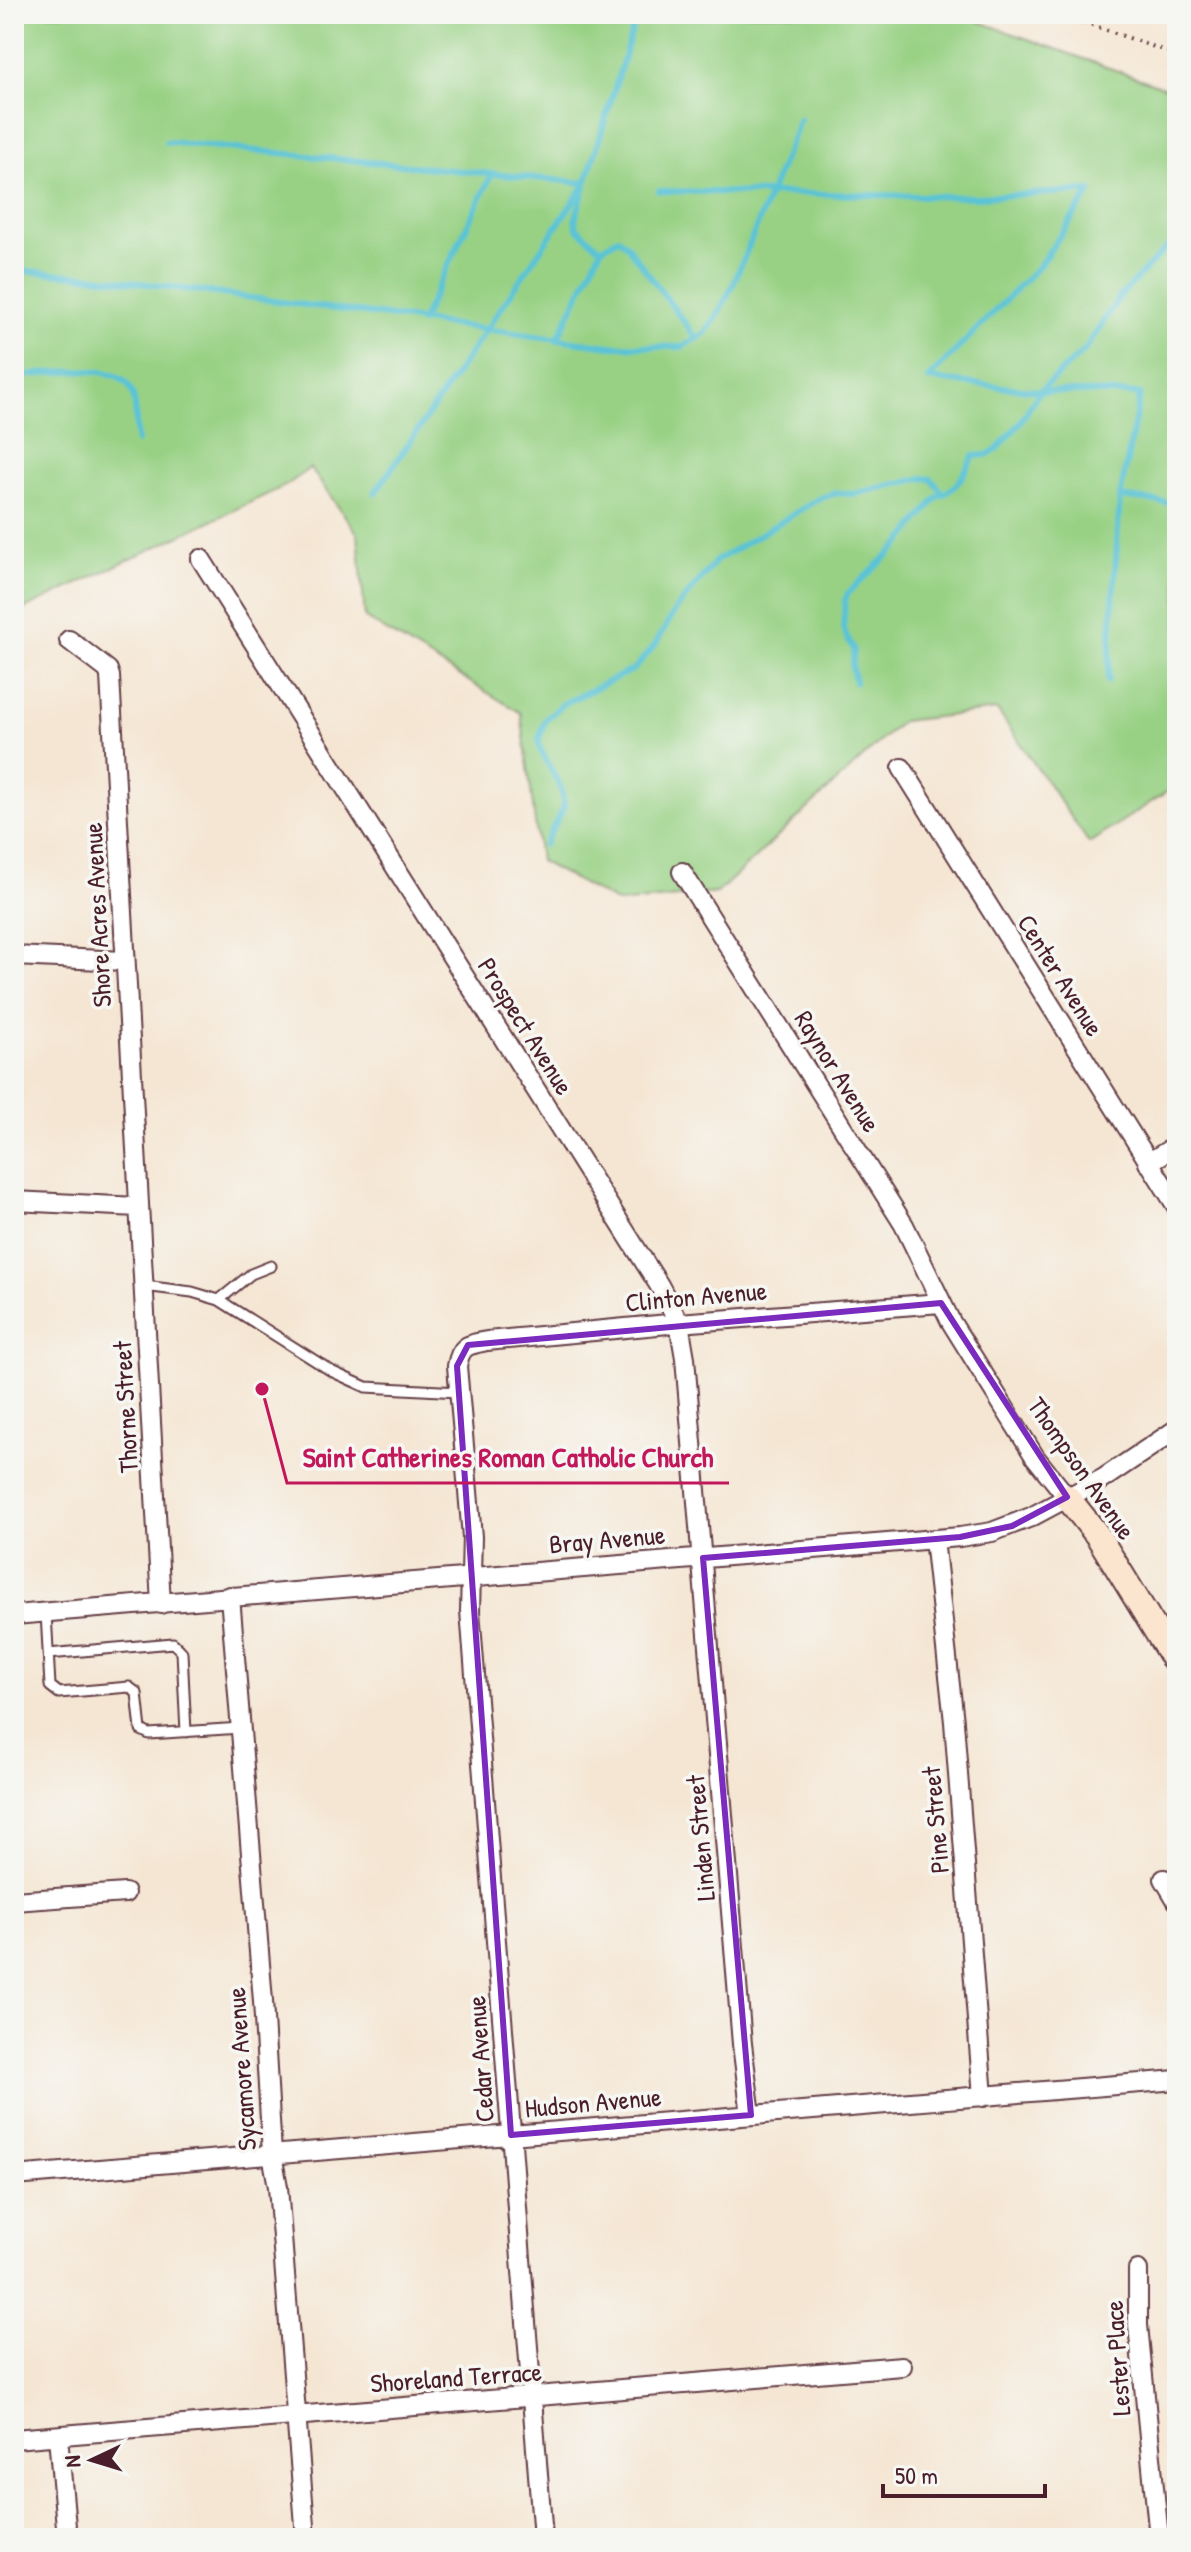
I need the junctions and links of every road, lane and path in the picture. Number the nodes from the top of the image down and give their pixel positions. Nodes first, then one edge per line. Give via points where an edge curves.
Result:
1 (1061, 14) edge
2 (1177, 55) edge
3 (201, 559) dead end
4 (69, 640) dead end
5 (902, 768) dead end
6 (682, 872) dead end
7 (14, 956) edge
8 (124, 961) junction
9 (1177, 1145) edge
10 (1148, 1163) junction
11 (14, 1201) edge
12 (138, 1207) junction
13 (1177, 1207) edge
14 (271, 1266) dead end
15 (144, 1286) junction
16 (219, 1300) junction
17 (941, 1303) junction
18 (679, 1323) junction
19 (459, 1353) joint
20 (459, 1392) junction
21 (1177, 1429) edge
22 (1067, 1497) junction
23 (934, 1539) junction
24 (703, 1558) junction
25 (471, 1576) junction
26 (230, 1596) junction
27 (161, 1604) junction
28 (46, 1613) junction
29 (14, 1615) edge
30 (48, 1654) junction
31 (1177, 1665) edge
32 (241, 1728) junction
33 (186, 1732) junction
34 (1164, 1879) dead end
35 (125, 1893) dead end
36 (14, 1901) edge
37 (1177, 1901) edge
38 (1177, 2080) edge
39 (983, 2097) junction
40 (751, 2115) junction
41 (511, 2135) junction
42 (272, 2154) junction
43 (14, 2176) edge
44 (1138, 2270) dead end
45 (902, 2366) dead end
46 (532, 2398) junction
47 (296, 2414) junction
48 (58, 2436) junction
49 (14, 2439) edge
50 (67, 2538) edge
51 (306, 2538) edge
52 (543, 2538) edge
53 (1159, 2538) edge

1 - 2 path
3 - 18 street, Prospect Avenue
4 - 8 street, Shore Acres Avenue via 110,676
5 - 10 street, Center Avenue
6 - 17 street, Raynor Avenue via 904,1225
7 - 8 street
8 - 12 street, Shore Acres Avenue
9 - 10 street
10 - 13 street, Center Avenue
11 - 12 street
12 - 15 street, Thorne Street
14 - 16 lane via 251,1274
15 - 16 lane
15 - 27 street, Thorne Street
16 - 20 lane via 366,1387
17 - 18 street, Clinton Avenue
17 - 22 street, Thompson Avenue via 1035,1457
18 - 19 street, Clinton Avenue via 487,1341
18 - 24 street, Prospect Avenue
19 - 20 street, Cedar Avenue
20 - 25 street, Cedar Avenue
21 - 22 street, Bray Avenue
22 - 23 street, Bray Avenue via 1012,1526
22 - 31 street, Thompson Avenue via 1098,1536
23 - 24 street, Bray Avenue
23 - 39 street, Pine Street
24 - 25 street, Bray Avenue
24 - 40 street, Linden Street
25 - 26 street, Bray Avenue
25 - 41 street, Cedar Avenue
26 - 27 street, Bray Avenue
26 - 32 street, Sycamore Avenue
27 - 28 street, Bray Avenue
28 - 29 street, Bray Avenue
28 - 30 lane
30 - 33 lane via 50,1686 59,1693 129,1687 137,1693 141,1730
30 - 33 lane via 173,1643 182,1652
32 - 33 lane
32 - 42 street, Sycamore Avenue
34 - 37 street
35 - 36 street
38 - 39 street, Hudson Avenue
39 - 40 street, Hudson Avenue
40 - 41 street, Hudson Avenue
41 - 42 street, Hudson Avenue
41 - 46 street, Cedar Avenue
42 - 43 street, Hudson Avenue
42 - 47 street, Sycamore Avenue
44 - 53 street, Lester Place via 1138,2325
45 - 46 street, Shoreland Terrace
46 - 47 street, Shoreland Terrace
46 - 52 street, Cedar Avenue
47 - 48 street, Shoreland Terrace
47 - 51 street, Sycamore Avenue
48 - 49 street, Shoreland Terrace
48 - 50 street

